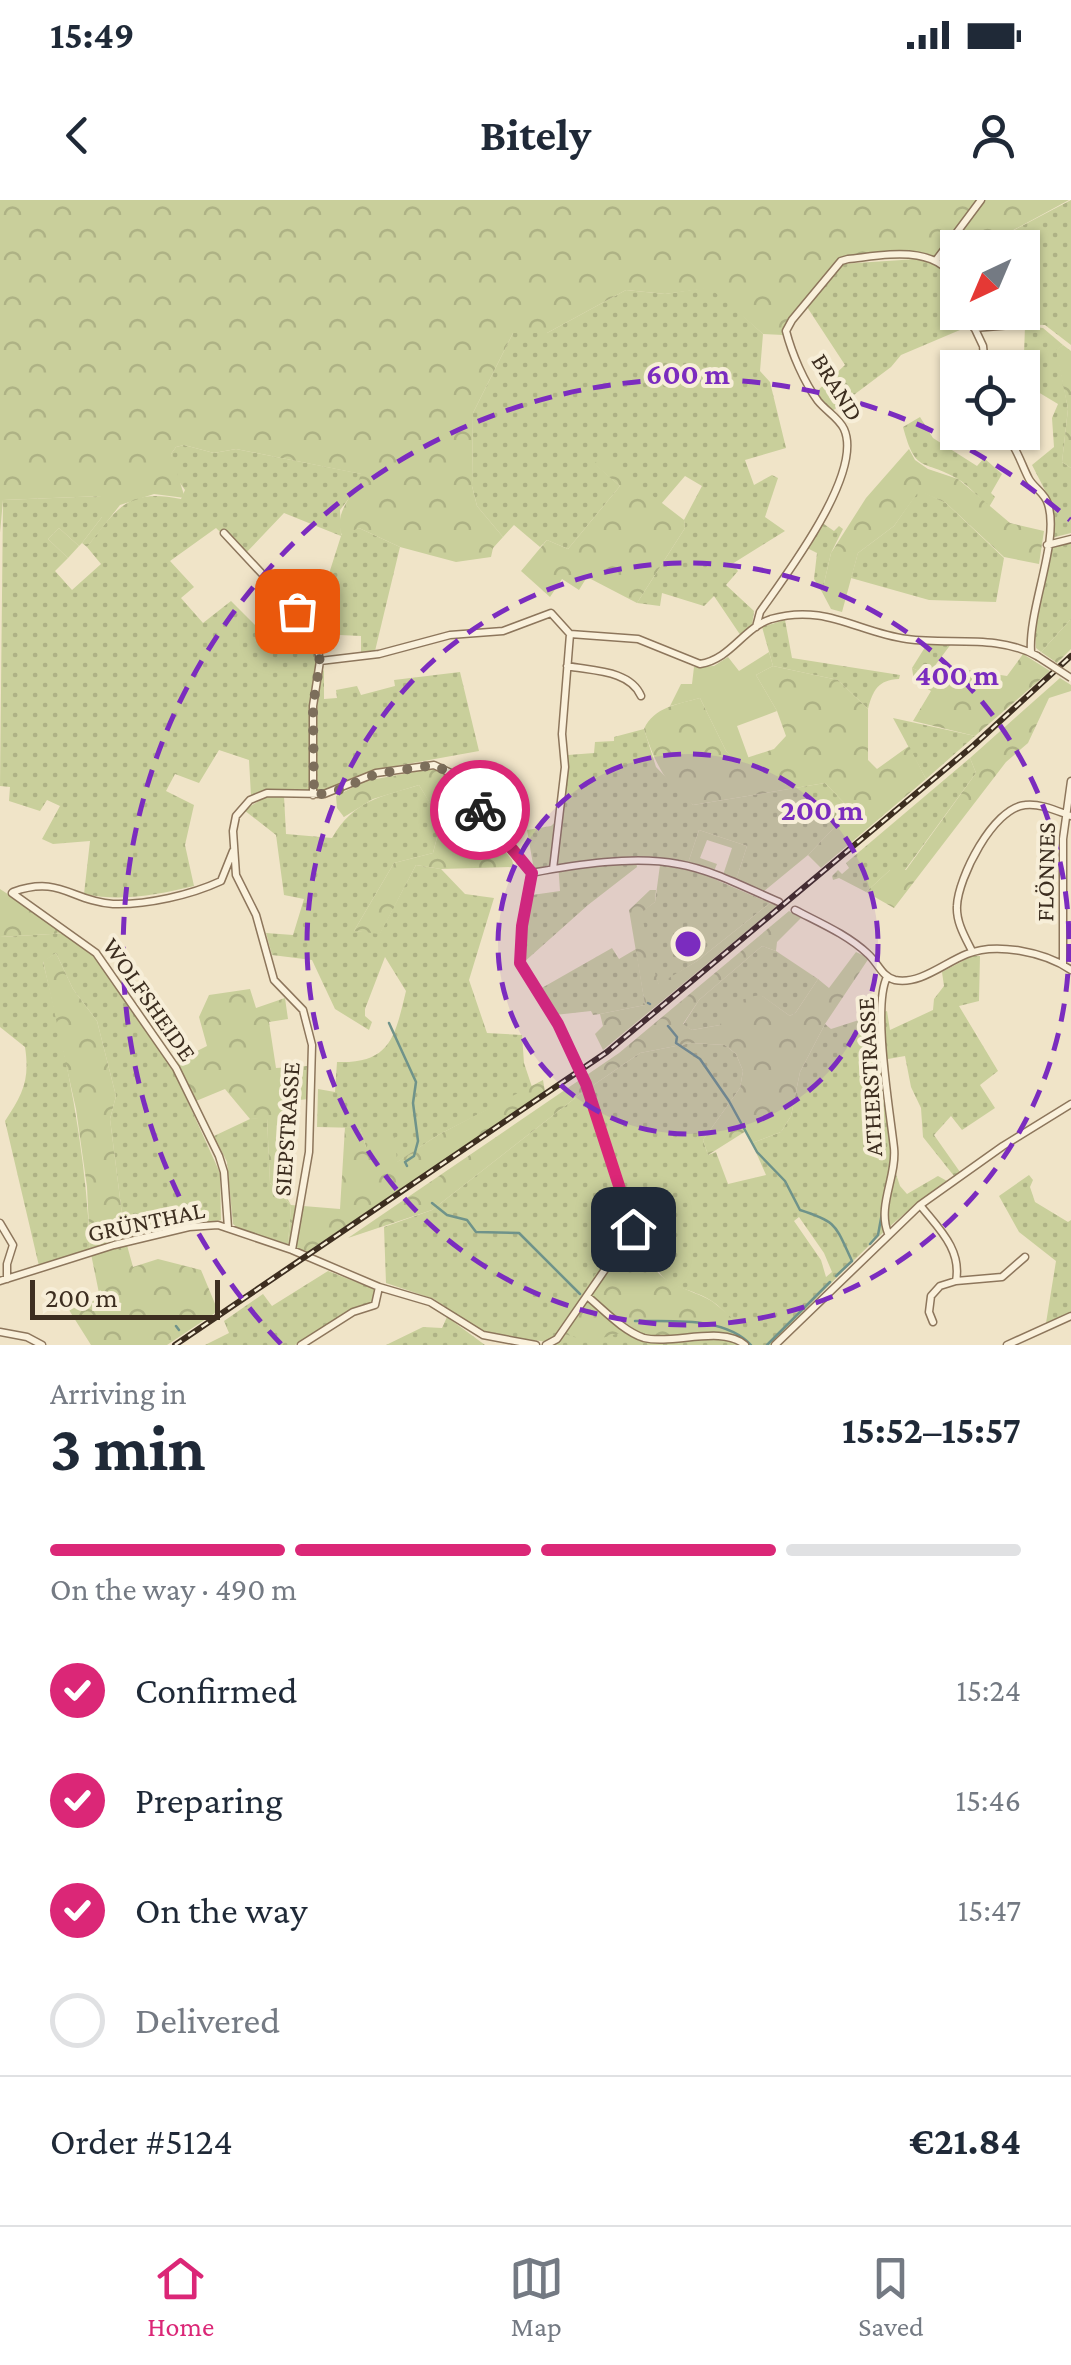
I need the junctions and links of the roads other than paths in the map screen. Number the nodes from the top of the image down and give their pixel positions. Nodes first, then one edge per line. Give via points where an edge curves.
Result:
1 (981, 200) edge
2 (937, 260) junction
3 (940, 263) edge
4 (1016, 450) edge
5 (224, 533) dead end
6 (1071, 539) edge
7 (1047, 545) junction
8 (756, 627) junction
9 (570, 634) junction
10 (1034, 654) junction
11 (320, 661) junction
12 (567, 666) junction
13 (1071, 678) edge
14 (641, 696) dead end
15 (1071, 781) edge
16 (314, 795) junction
17 (1068, 815) edge
18 (234, 850) junction
19 (553, 869) junction
20 (532, 873) junction
21 (779, 902) dead end
22 (795, 910) dead end
23 (972, 952) junction
24 (1063, 964) junction
25 (1071, 970) edge
26 (887, 978) junction
27 (1071, 1104) edge
28 (920, 1205) junction
29 (0, 1224) edge
30 (228, 1228) junction
31 (888, 1233) junction
32 (292, 1250) junction
33 (1025, 1257) dead end
34 (4, 1280) edge
35 (956, 1281) junction
36 (380, 1287) junction
37 (587, 1296) junction
38 (1071, 1316) edge
39 (933, 1322) dead end
40 (0, 1332) edge
41 (42, 1345) edge
42 (301, 1345) edge
43 (536, 1345) edge
44 (546, 1345) edge
45 (745, 1345) edge
46 (775, 1345) edge
47 (1007, 1345) edge

1 - 2 street
2 - 3 street
2 - 8 street, BRAND via 841,261 786,331 811,390 844,430 848,455 837,492
4 - 7 street via 1048,502
5 - 11 street via 306,622
6 - 7 street
7 - 10 street via 1030,630
8 - 9 street via 727,654 700,664 638,639
8 - 10 street via 817,615 900,638 984,641
9 - 11 street via 551,612 502,631
9 - 12 street
10 - 13 street, bridge
11 - 16 street
12 - 14 street via 627,678
12 - 19 street
15 - 17 street, FLÖNNES
16 - 18 street via 281,792 250,800 236,816
16 - 20 street via 376,774 440,766 455,775
17 - 23 street via 1025,805 997,818 986,833 956,902
17 - 24 street, FLÖNNES
18 - 30 street, WOLFSHEIDE via 222,881 145,902 98,901 50,885 12,893 90,946 167,1053 219,1156
18 - 32 street, SIEPSTRASSE via 236,875 256,915 274,980 302,1010 312,1045 309,1152
19 - 20 street
19 - 21 street via 674,863
20 - 37 street via 520,963 586,1084 633,1229
22 - 26 street, ATHERSTRASSE via 870,955
23 - 24 street, ATHERSTRASSE via 1012,950
23 - 26 street, ATHERSTRASSE via 912,981
24 - 25 street, ATHERSTRASSE
26 - 31 street, ATHERSTRASSE via 883,1026 895,1152
27 - 28 street
28 - 31 street
28 - 35 street via 954,1252
29 - 34 street, GRÜNTHAL via 13,1244
30 - 32 street, GRÜNTHAL
30 - 34 street, GRÜNTHAL via 206,1224 114,1244
31 - 46 street
32 - 36 street, GRÜNTHAL
33 - 35 street via 1002,1278
35 - 39 street via 930,1296
36 - 42 street via 375,1305
36 - 43 street, GRÜNTHAL via 430,1302 483,1334
37 - 44 street via 558,1339
37 - 45 street via 640,1336 733,1336
38 - 47 street
40 - 41 street

